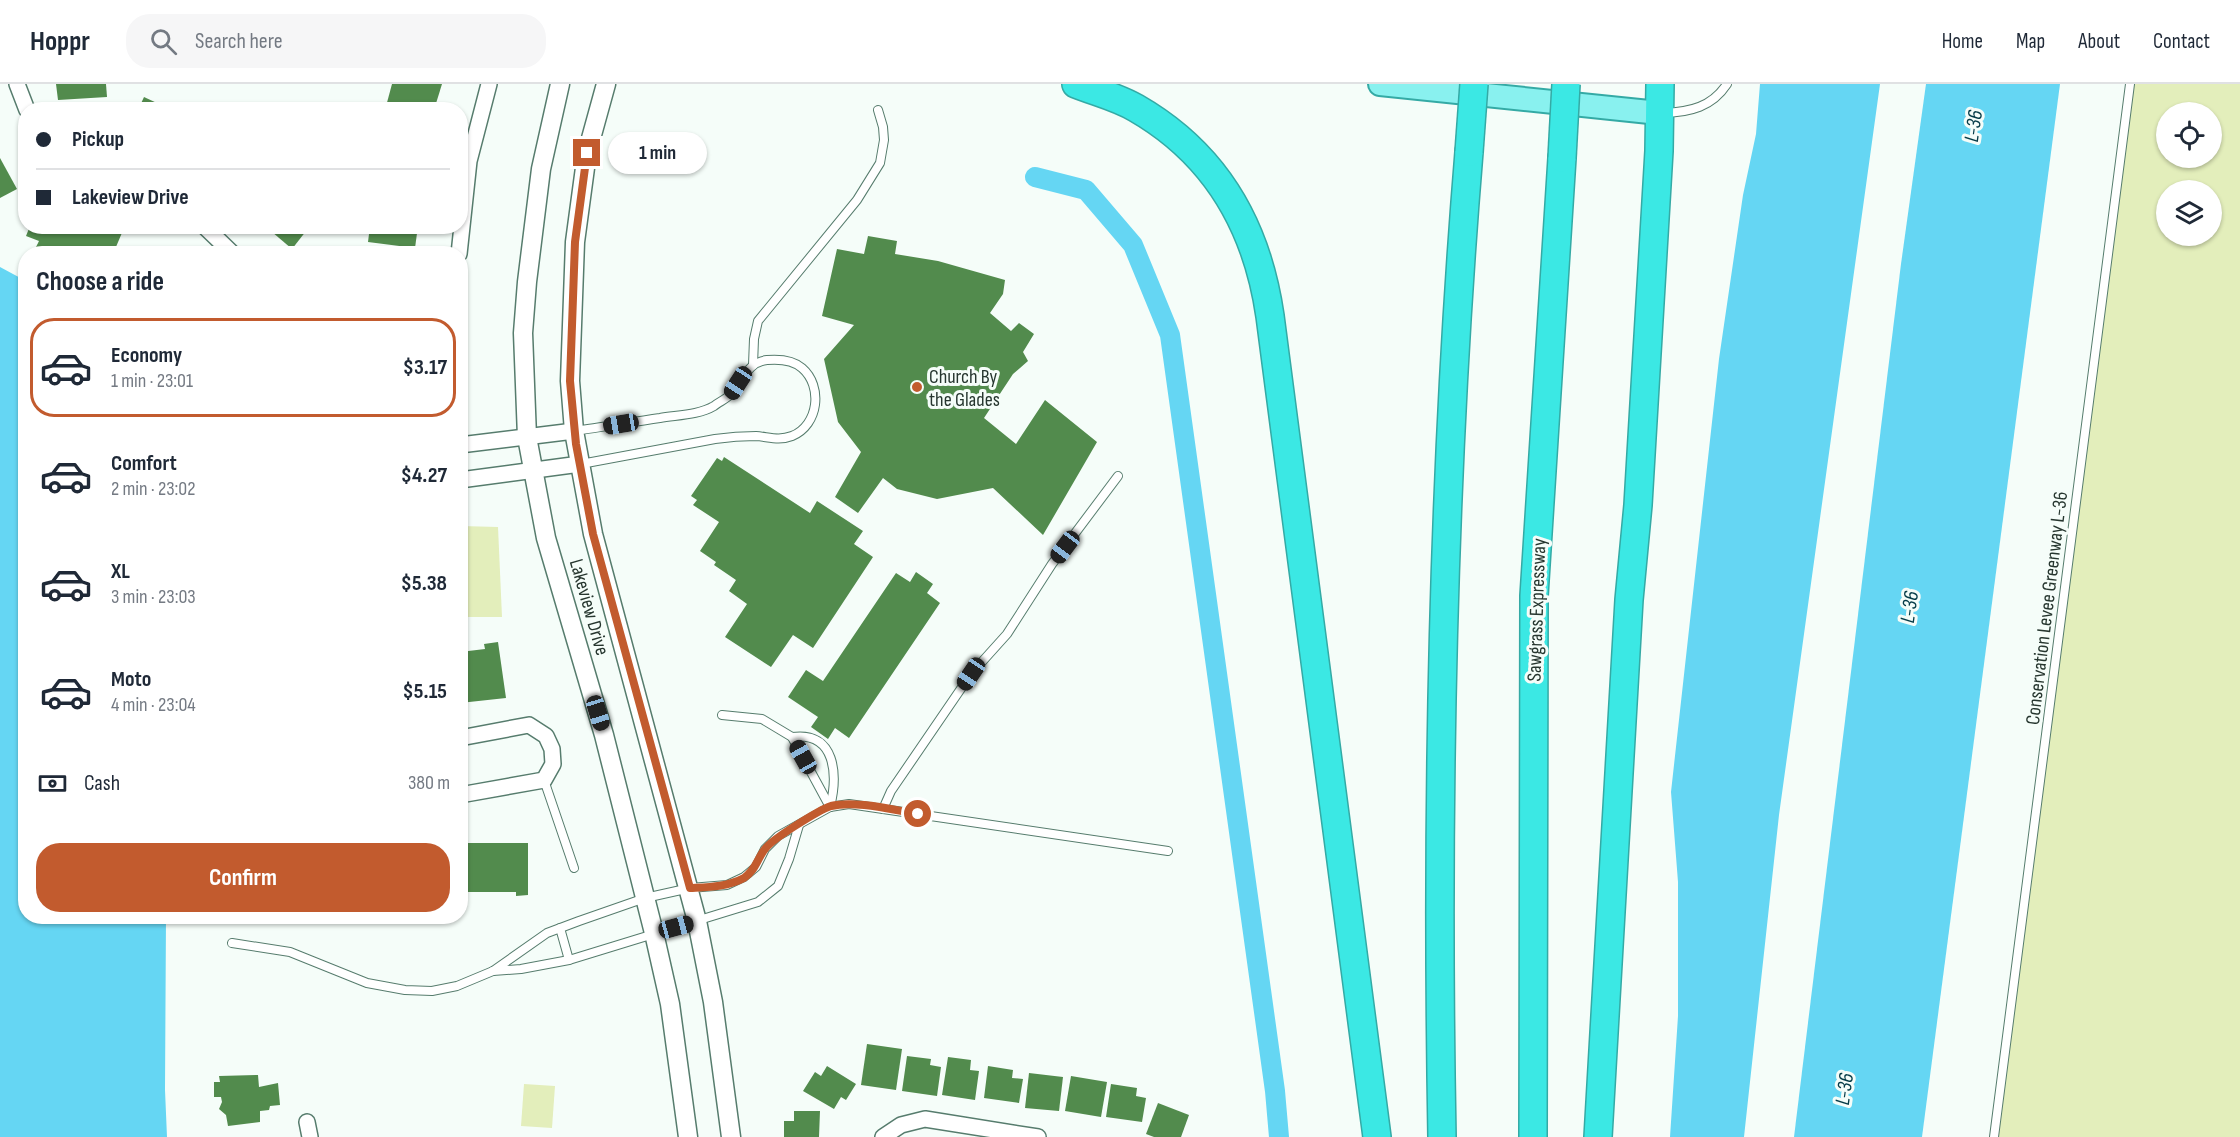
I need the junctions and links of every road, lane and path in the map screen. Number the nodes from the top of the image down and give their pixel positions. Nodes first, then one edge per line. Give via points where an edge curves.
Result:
1 (17, 84) edge
2 (489, 84) edge
3 (560, 84) edge
4 (606, 84) edge
5 (1076, 84) edge
6 (1380, 84) edge
7 (1474, 84) edge
8 (1566, 84) edge
9 (1660, 84) edge
10 (1727, 84) edge
11 (2130, 84) edge
12 (24, 102) edge
13 (878, 110) dead end
14 (1659, 113) junction
15 (468, 178) edge
16 (212, 234) edge
17 (225, 246) edge
18 (753, 365) junction
19 (574, 431) junction
20 (527, 437) junction
21 (468, 444) edge
22 (580, 464) junction
23 (533, 470) junction
24 (1118, 476) dead end
25 (468, 479) edge
26 (722, 715) dead end
27 (468, 736) edge
28 (792, 737) junction
29 (544, 780) junction
30 (468, 794) edge
31 (830, 807) junction
32 (883, 809) junction
33 (799, 825) junction
34 (1168, 851) dead end
35 (574, 868) dead end
36 (690, 888) junction
37 (645, 898) junction
38 (697, 921) junction
39 (560, 928) junction
40 (654, 933) junction
41 (232, 943) dead end
42 (569, 960) junction
43 (493, 971) junction
44 (688, 1137) edge
45 (731, 1137) edge
46 (883, 1137) edge
47 (1038, 1137) edge
48 (1377, 1137) edge
49 (1442, 1137) edge
50 (1533, 1137) edge
51 (1598, 1137) edge
52 (1995, 1137) edge

1 - 12 street
2 - 15 street
3 - 20 street, Lakeview Drive via 541,168 527,282 523,333
4 - 19 street, Lakeview Drive via 587,153 575,242 570,381
5 - 48 highway via 1134,107 1198,156 1216,176 1241,217 1261,265
6 - 14 main road
7 - 49 highway, bridge via 1444,580 1439,964
8 - 50 highway, Sawgrass Expressway, bridge via 1534,596
9 - 14 highway
10 - 14 lane via 1718,96 1701,107
11 - 52 lane, Conservation Levee Greenway L-36
13 - 18 lane via 884,140 880,163 857,200 758,321
14 - 51 highway
16 - 17 street
18 - 19 lane via 731,394 711,408
18 - 22 lane via 765,360 785,360 802,368 815,388 816,408 807,425 794,436 777,440 734,436
19 - 20 street
19 - 22 street, Lakeview Drive
20 - 21 street
20 - 23 street, Lakeview Drive
22 - 23 street
22 - 36 street, Lakeview Drive via 593,534
23 - 25 street
23 - 37 street, Lakeview Drive via 546,538 604,735
24 - 32 lane via 1052,564 1007,634 971,674 891,791
26 - 28 lane via 762,719
27 - 29 street via 529,725 546,736 552,749 553,764
28 - 31 lane
28 - 31 lane via 812,738 824,746 832,760 835,776
29 - 30 street
29 - 35 lane
31 - 32 lane via 849,804
31 - 33 lane
32 - 34 lane
33 - 36 lane via 778,836 744,877 727,885
33 - 38 lane via 777,886 758,902
36 - 37 lane
36 - 38 street, Lakeview Drive
37 - 39 lane
37 - 40 street, Lakeview Drive
38 - 40 lane
38 - 45 street, Lakeview Drive
39 - 42 lane
39 - 43 lane
40 - 42 lane
40 - 44 street, Lakeview Drive via 670,1004
41 - 43 lane via 291,952 367,983 405,990 432,991 457,986
42 - 43 lane
46 - 47 street via 901,1125 925,1119

